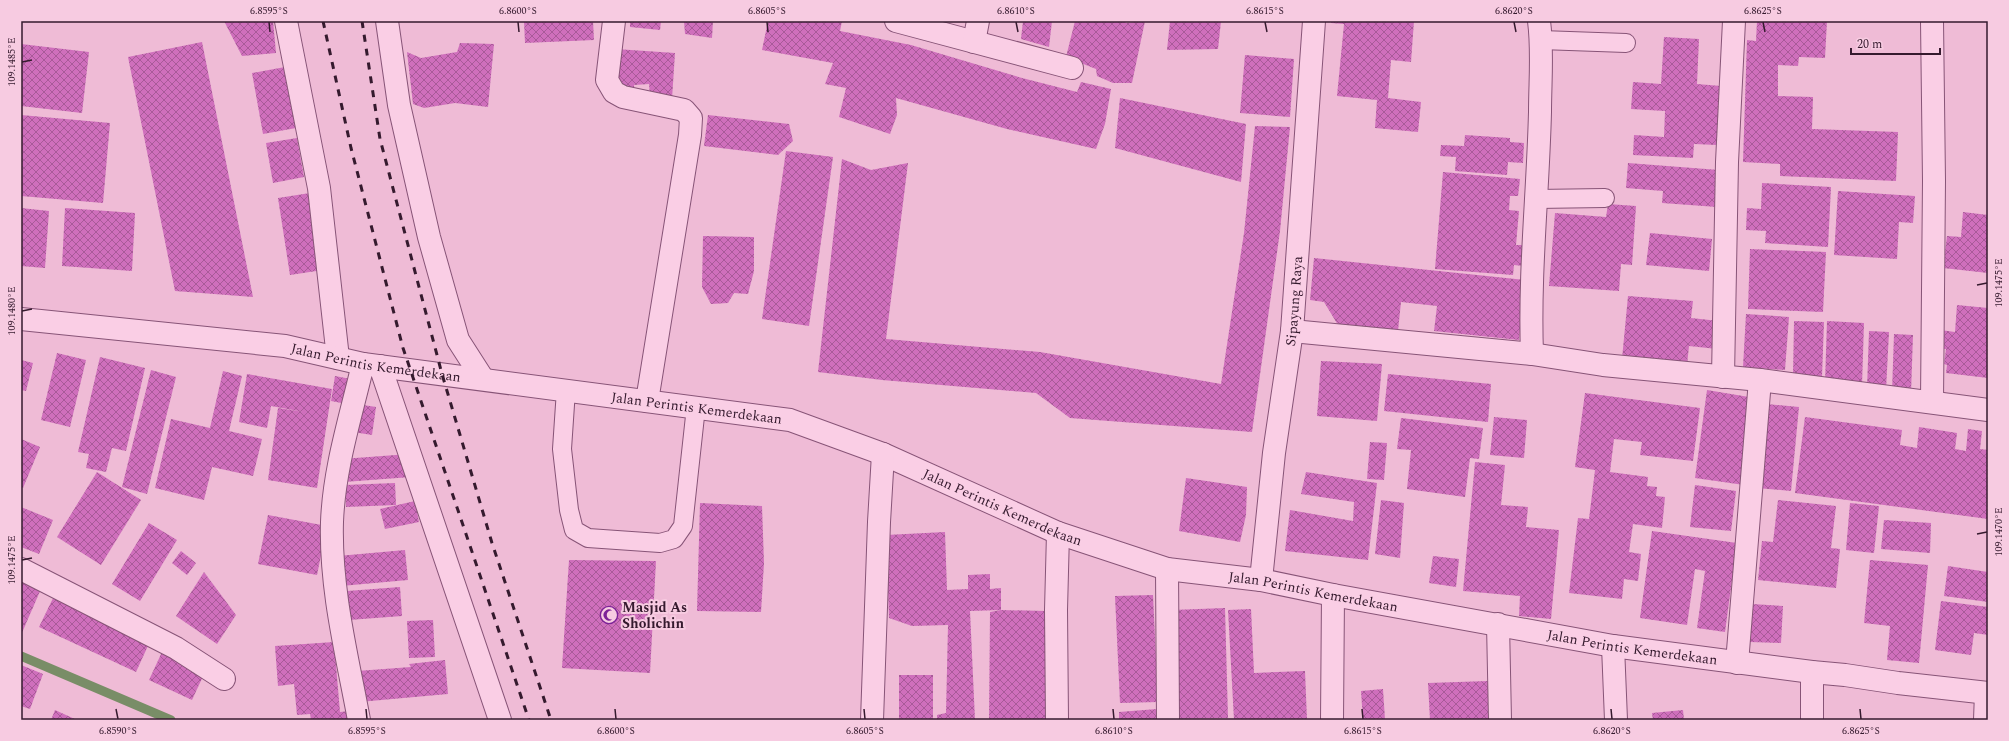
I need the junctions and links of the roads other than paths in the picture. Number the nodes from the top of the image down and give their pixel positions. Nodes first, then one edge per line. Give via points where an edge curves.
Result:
1 (286, 21) edge
2 (387, 21) edge
3 (614, 21) edge
4 (896, 21) edge
5 (978, 21) edge
6 (1314, 21) edge
7 (1734, 21) edge
8 (1932, 21) edge
9 (1540, 30) edge
10 (974, 42) junction
11 (1626, 43) dead end
12 (1072, 68) dead end
13 (1536, 198) junction
14 (1605, 198) dead end
15 (21, 319) edge
16 (1292, 331) junction
17 (1532, 354) junction
18 (338, 358) junction
19 (372, 365) junction
20 (1723, 377) junction
21 (483, 379) junction
22 (1760, 380) junction
23 (566, 390) junction
24 (647, 401) junction
25 (1932, 401) junction
26 (696, 407) junction
27 (1988, 410) edge
28 (883, 454) junction
29 (1058, 533) junction
30 (21, 569) edge
31 (1167, 569) junction
32 (1261, 580) junction
33 (1333, 595) junction
34 (1498, 624) junction
35 (1613, 646) junction
36 (1737, 663) junction
37 (1812, 672) junction
38 (224, 679) dead end
39 (1987, 693) edge
40 (359, 720) edge
41 (500, 720) edge
42 (872, 720) edge
43 (1056, 720) edge
44 (1168, 720) edge
45 (1332, 720) edge
46 (1500, 720) edge
47 (1616, 720) edge
48 (1812, 720) edge
49 (1985, 720) edge

1 - 18 street via 319,188
2 - 21 street via 399,105 429,237 458,340
3 - 24 street via 607,75 614,92 623,97 684,110 691,118
4 - 10 street
5 - 10 street
6 - 16 street, Sipayung Raya
7 - 20 street via 1727,162
8 - 25 street
9 - 11 lane
9 - 13 street
10 - 12 street
13 - 14 lane
13 - 17 street via 1530,305
15 - 18 street, Jalan Perintis Kemerdekaan via 285,346
16 - 17 street
16 - 32 street, Sipayung Raya via 1274,453
17 - 20 street via 1603,365
18 - 19 street, Jalan Perintis Kemerdekaan
19 - 21 street, Jalan Perintis Kemerdekaan
19 - 40 street via 339,462 332,521 333,577
19 - 41 street
20 - 22 street
21 - 23 street, Jalan Perintis Kemerdekaan
22 - 25 street
22 - 36 street
23 - 24 street, Jalan Perintis Kemerdekaan
23 - 26 lane via 562,449 569,510 574,530 588,538 660,542 674,539 683,526
24 - 26 street, Jalan Perintis Kemerdekaan
25 - 27 street
26 - 28 street, Jalan Perintis Kemerdekaan via 790,420
28 - 29 street, Jalan Perintis Kemerdekaan
28 - 42 street
29 - 31 street, Jalan Perintis Kemerdekaan
29 - 43 street
30 - 38 street via 176,648
31 - 32 street, Jalan Perintis Kemerdekaan
31 - 44 street
32 - 33 street, Jalan Perintis Kemerdekaan
33 - 34 street, Jalan Perintis Kemerdekaan
33 - 45 street
34 - 35 street, Jalan Perintis Kemerdekaan
34 - 46 street
35 - 36 street, Jalan Perintis Kemerdekaan
35 - 47 street
36 - 37 street, Jalan Perintis Kemerdekaan
37 - 39 street, Jalan Perintis Kemerdekaan
37 - 48 street
39 - 49 street

